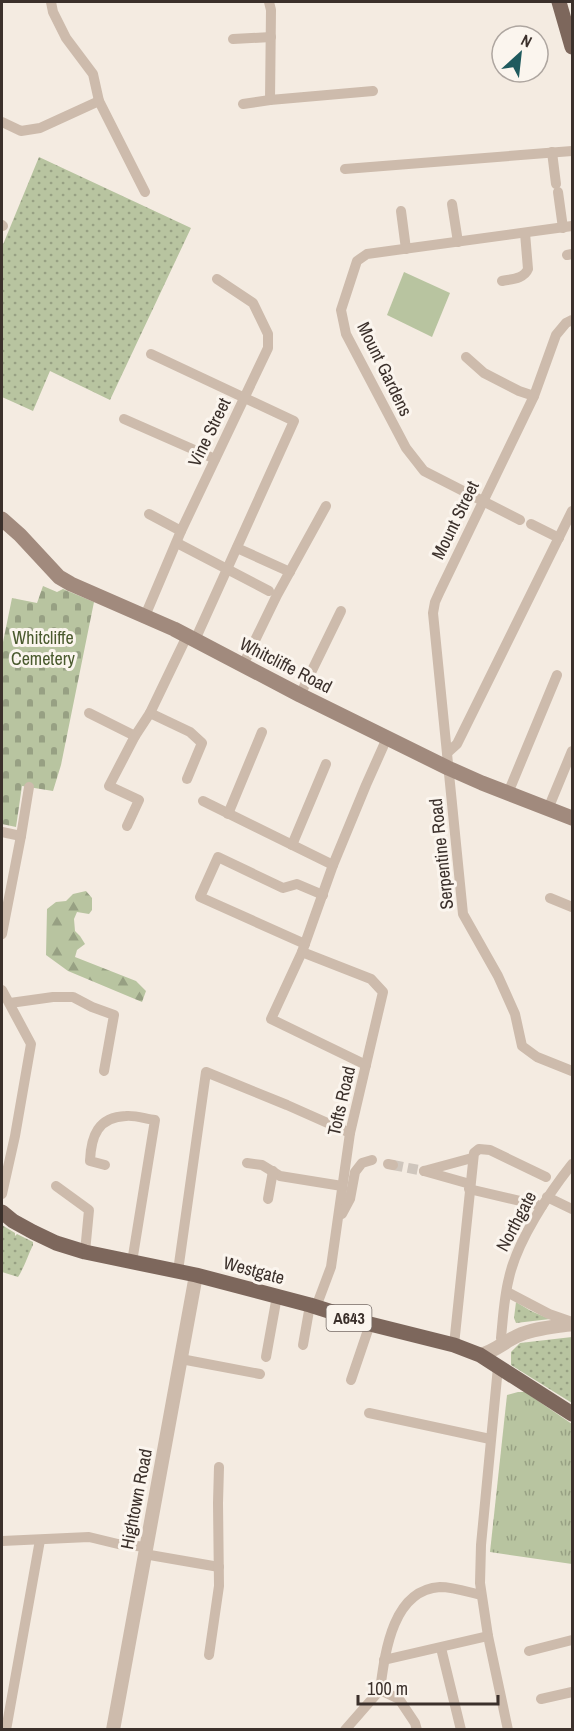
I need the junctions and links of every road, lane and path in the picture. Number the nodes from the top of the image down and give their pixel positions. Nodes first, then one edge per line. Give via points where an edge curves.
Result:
1 (51, 2) edge
2 (269, 2) edge
3 (559, 2) edge
4 (271, 37) junction
5 (233, 39) dead end
6 (573, 47) edge
7 (373, 91) dead end
8 (270, 100) junction
9 (99, 101) junction
10 (243, 104) dead end
11 (2, 122) edge
12 (573, 151) edge
13 (552, 152) junction
14 (345, 169) dead end
15 (145, 192) dead end
16 (452, 204) dead end
17 (401, 211) dead end
18 (568, 227) edge
19 (525, 233) junction
20 (458, 242) junction
21 (406, 249) junction
22 (217, 279) dead end
23 (502, 281) dead end
24 (573, 320) edge
25 (151, 354) dead end
26 (466, 357) dead end
27 (534, 396) junction
28 (244, 397) junction
29 (124, 419) dead end
30 (215, 459) junction
31 (483, 501) junction
32 (326, 506) dead end
33 (573, 511) edge
34 (149, 514) dead end
35 (2, 519) edge
36 (520, 520) dead end
37 (531, 524) dead end
38 (181, 531) junction
39 (559, 538) junction
40 (177, 543) junction
41 (237, 548) junction
42 (227, 569) junction
43 (290, 572) junction
44 (269, 591) dead end
45 (341, 611) dead end
46 (145, 616) junction
47 (191, 638) junction
48 (243, 665) junction
49 (557, 675) dead end
50 (300, 695) junction
51 (89, 713) dead end
52 (150, 713) junction
53 (262, 732) dead end
54 (135, 736) junction
55 (387, 738) junction
56 (573, 752) edge
57 (448, 760) junction
58 (326, 764) dead end
59 (187, 778) dead end
60 (30, 787) dead end
61 (508, 793) junction
62 (203, 801) dead end
63 (548, 809) junction
64 (228, 814) junction
65 (573, 818) edge
66 (127, 826) dead end
67 (2, 832) edge
68 (21, 836) junction
69 (292, 844) junction
70 (333, 865) junction
71 (322, 895) junction
72 (550, 898) dead end
73 (573, 907) edge
74 (2, 934) edge
75 (303, 948) junction
76 (2, 990) edge
77 (10, 1003) junction
78 (366, 1065) junction
79 (104, 1071) dead end
80 (573, 1071) edge
81 (350, 1134) junction
82 (472, 1158) junction
83 (372, 1160) dead end
84 (248, 1163) dead end
85 (573, 1164) edge
86 (105, 1165) dead end
87 (273, 1171) junction
88 (546, 1177) dead end
89 (56, 1186) dead end
90 (342, 1186) junction
91 (470, 1187) junction
92 (2, 1194) edge
93 (268, 1199) dead end
94 (545, 1202) junction
95 (573, 1209) edge
96 (2, 1212) edge
97 (338, 1224) junction
98 (85, 1252) junction
99 (132, 1262) junction
100 (178, 1271) junction
101 (196, 1275) junction
102 (507, 1292) junction
103 (277, 1296) junction
104 (313, 1306) junction
105 (573, 1323) edge
106 (370, 1324) junction
107 (303, 1345) dead end
108 (454, 1345) junction
109 (503, 1345) junction
110 (480, 1355) junction
111 (266, 1357) dead end
112 (181, 1359) junction
113 (501, 1369) junction
114 (260, 1374) dead end
115 (351, 1380) dead end
116 (369, 1413) dead end
117 (573, 1414) edge
118 (490, 1440) junction
119 (219, 1467) dead end
120 (40, 1540) junction
121 (2, 1541) edge
122 (145, 1551) junction
123 (219, 1567) junction
124 (481, 1594) junction
125 (488, 1636) junction
126 (573, 1641) edge
127 (441, 1648) junction
128 (529, 1651) dead end
129 (209, 1654) dead end
130 (384, 1660) junction
131 (380, 1690) junction
132 (573, 1692) edge
133 (541, 1699) dead end
134 (6, 1730) edge
135 (113, 1730) edge
136 (345, 1730) edge
137 (417, 1730) edge
138 (460, 1730) edge
139 (508, 1730) edge

1 - 9 street via 66,38 93,74
2 - 4 street
3 - 6 main road
4 - 5 street
4 - 8 street
7 - 8 street
8 - 10 street
9 - 11 street via 40,128 21,131
9 - 15 street
12 - 13 street
13 - 14 street
13 - 18 street
16 - 20 street
17 - 21 street
18 - 19 street
19 - 20 street
19 - 23 street via 526,274
20 - 21 street
21 - 31 street, Mount Gardens via 367,254 357,261 341,310 346,334 406,448 424,471
22 - 28 street, Vine Street via 253,303 268,334 268,348
24 - 27 street, Mount Street via 556,335
25 - 28 street
26 - 27 street via 484,373
27 - 31 street, Mount Street
28 - 30 street, Vine Street
28 - 41 street via 294,421
29 - 30 street
30 - 38 street, Vine Street
31 - 36 street
31 - 57 street, Mount Street via 433,613
32 - 43 street
33 - 39 street
34 - 38 street
35 - 46 main road, Whitcliffe Road via 59,577
37 - 39 street
38 - 40 street, Vine Street
39 - 57 street
40 - 42 street
40 - 46 street, Vine Street
41 - 42 street
41 - 43 street
42 - 44 street
42 - 47 street
43 - 48 street
45 - 50 street
46 - 47 main road, Whitcliffe Road
47 - 48 main road, Whitcliffe Road
47 - 52 street
48 - 50 main road, Whitcliffe Road
49 - 61 street
50 - 55 main road, Whitcliffe Road
51 - 54 street
52 - 54 street
52 - 59 street via 190,732 202,743
53 - 64 street
54 - 66 street via 110,786 138,800
55 - 57 main road, Whitcliffe Road
55 - 70 street
56 - 63 street
57 - 61 main road, Whitcliffe Road
57 - 80 street, Serpentine Road via 463,914 515,1014 522,1046 537,1057
58 - 69 street
60 - 68 street
61 - 63 main road, Whitcliffe Road
62 - 64 street
63 - 65 main road, Whitcliffe Road
64 - 69 street
67 - 68 street
68 - 74 street
69 - 70 street
70 - 71 street
71 - 75 street
71 - 75 street via 297,884 283,888 218,857 200,897
72 - 73 street
75 - 78 street, Tofts Road via 371,979 383,992
75 - 78 street via 271,1019
76 - 77 street
77 - 79 street via 73,996 114,1015
77 - 92 street via 32,1044
78 - 81 street, Tofts Road
81 - 90 street, Tofts Road
81 - 100 street via 206,1072
82 - 88 street via 479,1149 490,1150
82 - 91 street
82 - 91 street via 424,1171
83 - 97 street via 362,1163 356,1172 350,1199
84 - 87 street
85 - 94 street, Northgate
86 - 99 street via 90,1161 95,1131 108,1120 127,1116 155,1120
87 - 90 street via 280,1176
87 - 93 street
89 - 98 street via 89,1210
90 - 97 street, Tofts Road
91 - 94 street
91 - 108 street
94 - 95 street
94 - 102 street, Northgate via 516,1256
96 - 98 main road, Westgate / A643 via 33,1232
97 - 104 street, Tofts Road via 331,1267
98 - 99 main road, Westgate / A643
99 - 100 main road, Westgate / A643
100 - 101 main road, Westgate / A643
101 - 103 main road, Westgate / A643
101 - 112 street, Hightown Road
102 - 105 street
102 - 109 street, Northgate
103 - 104 main road, Westgate / A643
103 - 111 street
104 - 106 main road, Westgate / A643
104 - 107 street, Tofts Road
105 - 109 street via 529,1331
106 - 108 main road, Westgate / A643
106 - 115 street
108 - 110 main road, Westgate / A643
109 - 110 street
109 - 113 street, Northgate
110 - 113 main road, Westgate / A643
112 - 114 street
112 - 122 street, Hightown Road
113 - 117 main road, A643
113 - 118 street
116 - 118 street
118 - 124 street
119 - 123 street
120 - 121 street
120 - 122 street via 89,1537
120 - 134 street
122 - 123 street
122 - 135 street, Hightown Road
123 - 129 street
124 - 125 street
124 - 130 street via 441,1587 422,1592 407,1604 393,1625
125 - 127 street
125 - 139 street
126 - 128 street
127 - 130 street
127 - 138 street
130 - 131 street
131 - 136 street
131 - 137 street via 399,1699
132 - 133 street

